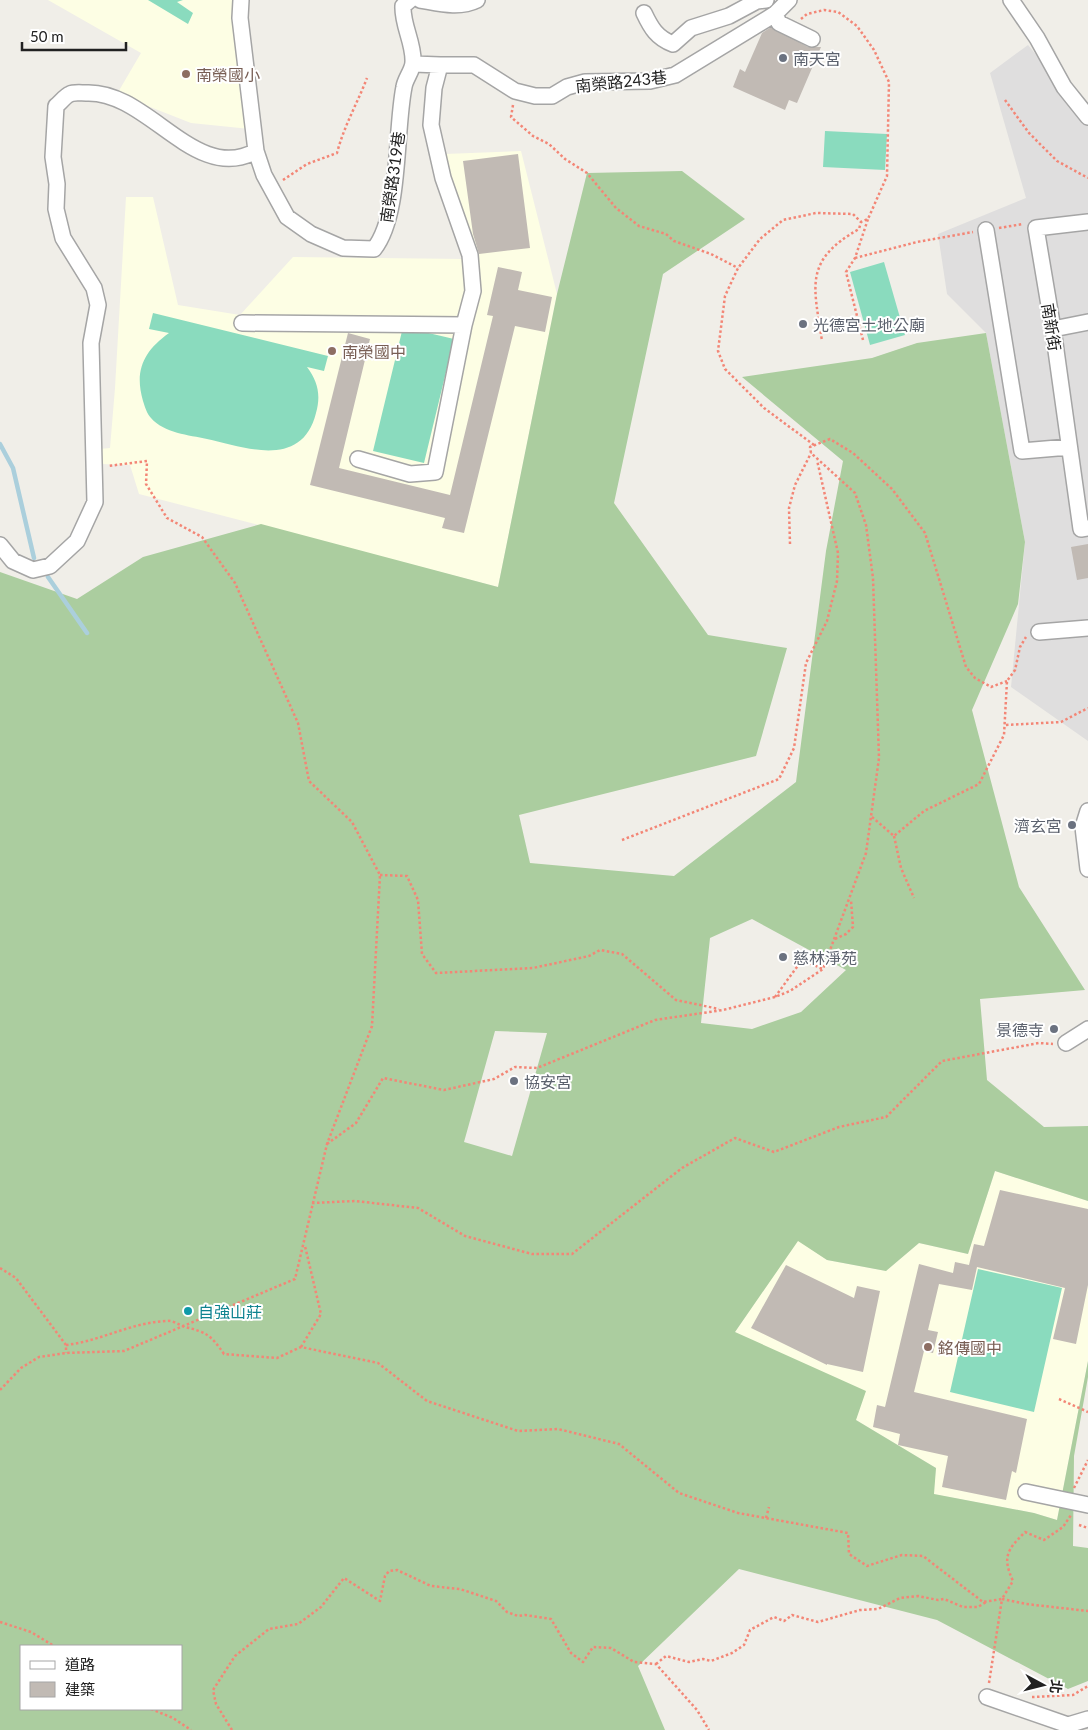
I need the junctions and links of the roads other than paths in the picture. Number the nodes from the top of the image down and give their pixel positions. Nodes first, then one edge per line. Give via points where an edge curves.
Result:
1 (241, 0) edge
2 (410, 0) edge
3 (420, 0) edge
4 (477, 0) edge
5 (766, 0) edge
6 (1011, 0) edge
7 (783, 5) edge
8 (644, 13) dead end
9 (812, 39) dead end
10 (414, 64) junction
11 (440, 65) junction
12 (1088, 117) edge
13 (256, 152) junction
14 (1088, 222) edge
15 (986, 230) road end
16 (1088, 322) edge
17 (242, 324) dead end
18 (464, 325) junction
19 (1053, 329) junction
20 (1069, 447) junction
21 (358, 459) dead end
22 (1082, 478) edge
23 (1088, 528) edge
24 (0, 545) edge
25 (1088, 628) edge
26 (1039, 632) road end
27 (1088, 811) edge
28 (1088, 870) edge
29 (1088, 1029) edge
30 (1062, 1044) road end
31 (1026, 1492) dead end
32 (1088, 1505) edge
33 (986, 1697) road end
34 (1088, 1719) edge

1 - 13 street, 南榮路319巷 via 240,18
2 - 10 street via 403,6 403,16
3 - 4 street via 450,5
5 - 8 street via 691,28 673,44 651,29
6 - 12 street via 1038,38 1064,87
7 - 9 street via 779,23
7 - 11 street, 南榮路243巷 via 675,75 650,81 584,82 552,96 535,96 515,91 474,65
10 - 11 street, 南榮路243巷
10 - 13 street, 南榮路319巷 via 404,86 391,199 382,238 374,249 343,248 312,234 287,217
11 - 18 street via 434,88 432,125 443,178 470,255 473,291
13 - 24 street via 228,160 195,150 139,109 98,92 71,93 56,106 53,142 56,209 63,238 94,288 98,305 91,343 95,502 77,540 50,566 33,570 13,561
14 - 19 street, 南新街 via 1036,228
15 - 20 street via 1022,451
16 - 19 street
17 - 18 street
18 - 21 street via 435,472 410,474
19 - 20 street, 南新街
20 - 22 street, 南新街
22 - 23 street, 南新街 via 1081,529
25 - 26 street
27 - 28 street via 1082,827
29 - 30 street
31 - 32 street via 1068,1507
33 - 34 street via 1068,1725

